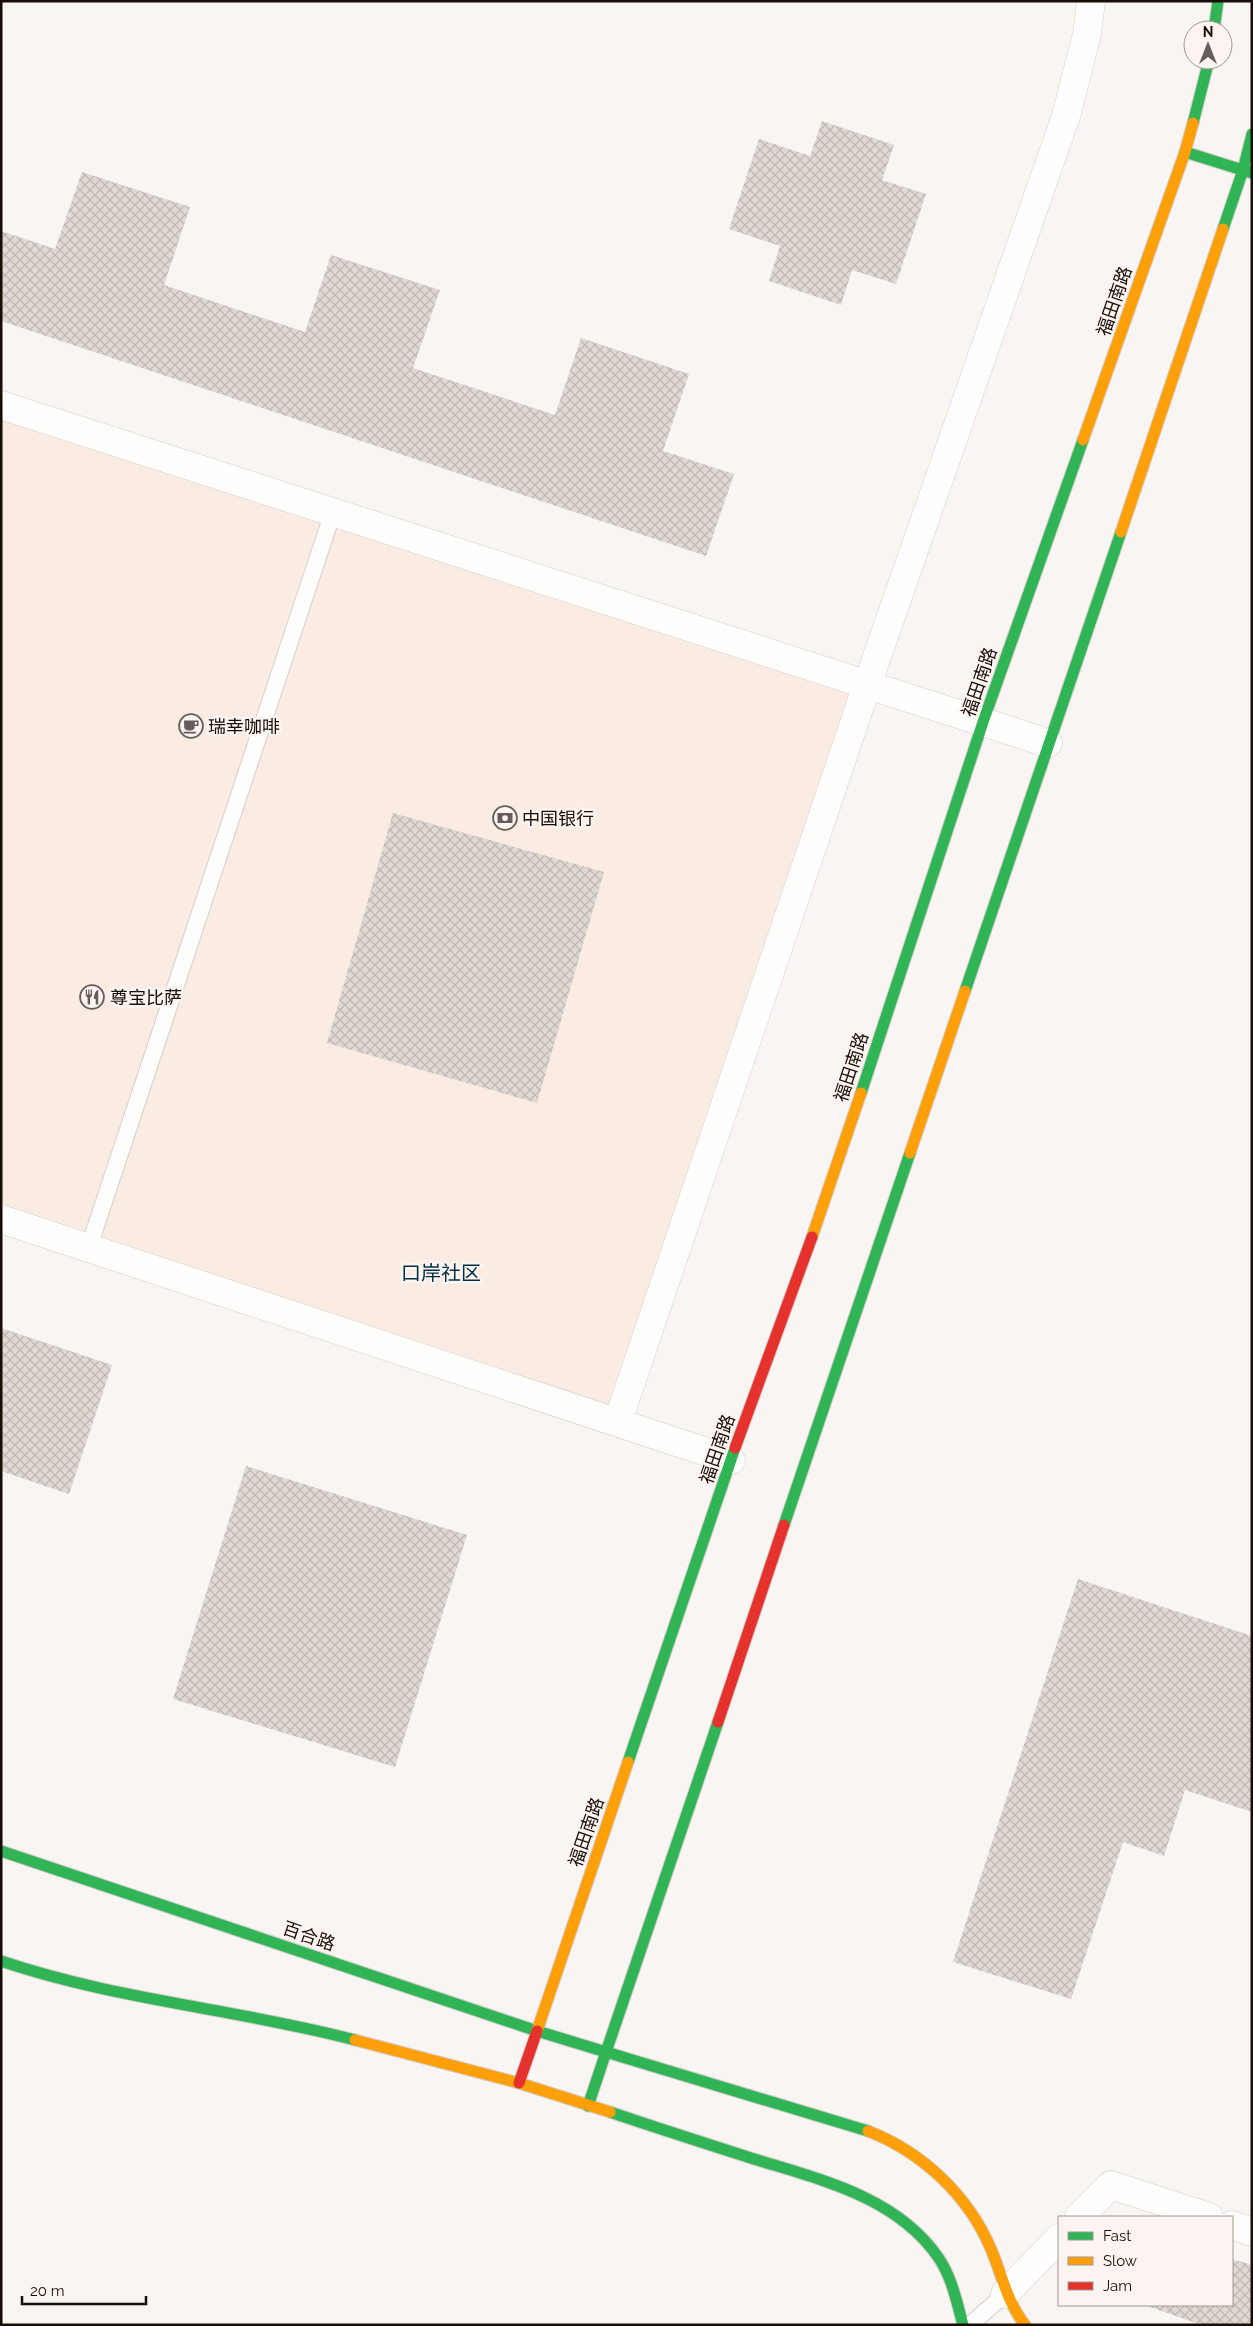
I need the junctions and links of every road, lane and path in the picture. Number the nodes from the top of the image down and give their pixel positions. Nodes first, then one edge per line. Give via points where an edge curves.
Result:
1 (1091, 1) edge
2 (1218, 1) edge
3 (1215, 20) edge
4 (1206, 70) edge
5 (1252, 134) edge
6 (1185, 152) junction
7 (1247, 172) edge
8 (1, 405) edge
9 (333, 512) junction
10 (867, 685) junction
11 (983, 722) junction
12 (1048, 743) junction
13 (1, 1219) edge
14 (89, 1247) junction
15 (618, 1421) junction
16 (731, 1460) junction
17 (1, 1851) edge
18 (1, 1961) edge
19 (537, 2031) junction
20 (606, 2052) junction
21 (519, 2083) junction
22 (588, 2106) junction
23 (1081, 2216) edge
24 (1206, 2216) edge
25 (1233, 2225) edge
26 (1252, 2232) edge
27 (1058, 2239) edge
28 (1005, 2294) junction
29 (963, 2325) edge
30 (970, 2325) edge
31 (1025, 2325) edge

1 - 10 street via 1087,34 1066,116
2 - 3 street
4 - 6 street, 福田南路
5 - 7 street
6 - 7 street
6 - 11 street, 福田南路
7 - 12 street
8 - 9 street
9 - 10 street
9 - 14 lane
10 - 11 street
10 - 15 street
11 - 12 street
11 - 16 street, 福田南路 via 828,1193
12 - 20 street
13 - 14 street
14 - 15 street
15 - 16 street
16 - 19 street, 福田南路
17 - 19 street, 百合路
18 - 21 street via 120,1994 299,2025
19 - 20 street, 百合路
19 - 21 street, 福田南路
20 - 22 street
20 - 28 street, 百合路 via 857,2126 891,2140 953,2188 975,2218 991,2249
21 - 22 street
22 - 29 street via 835,2185 872,2200 912,2227 939,2258 953,2289
23 - 24 street via 1111,2185
25 - 26 street
27 - 28 street
28 - 30 lane
28 - 31 street, 百合路

